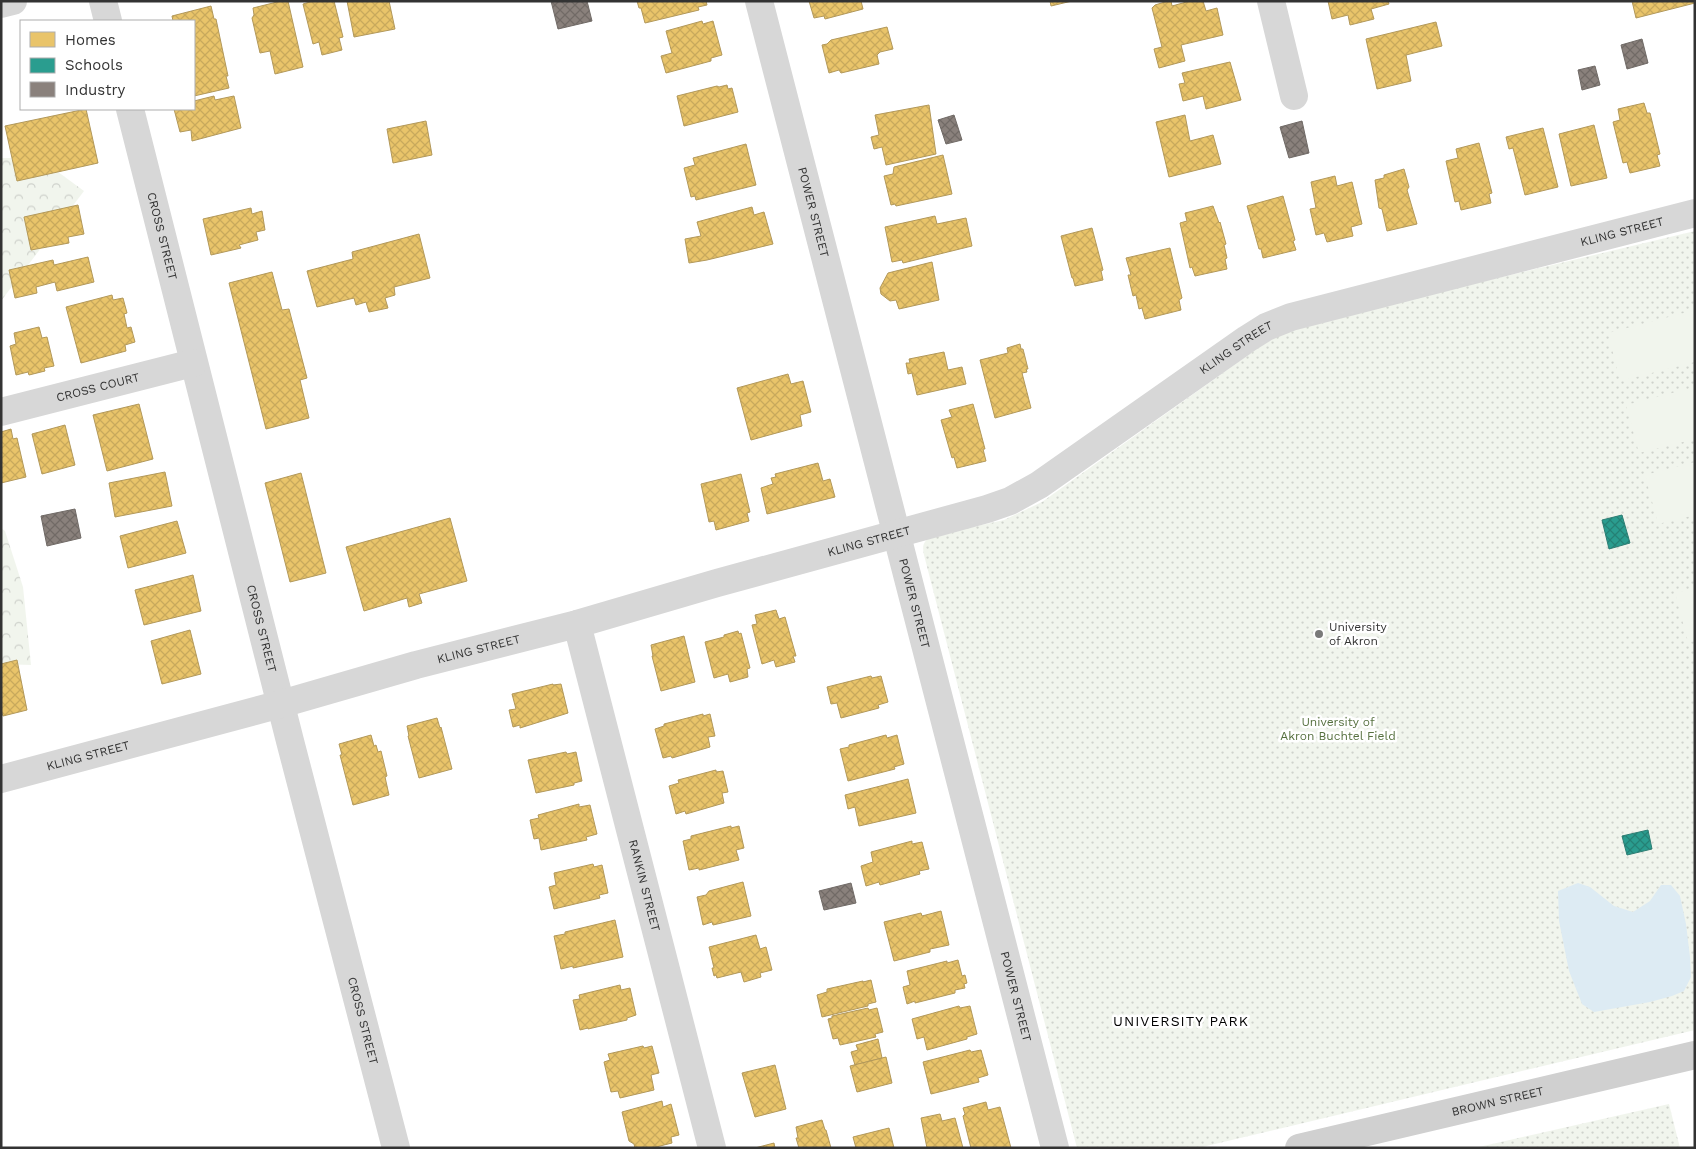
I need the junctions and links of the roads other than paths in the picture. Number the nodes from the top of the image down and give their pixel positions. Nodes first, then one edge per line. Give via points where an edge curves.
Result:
1 (13, 1) edge
2 (103, 1) edge
3 (759, 1) edge
4 (1270, 1) edge
5 (1, 4) edge
6 (108, 20) edge
7 (1294, 96) dead end
8 (130, 110) edge
9 (1695, 214) edge
10 (194, 363) junction
11 (1, 412) edge
12 (896, 534) junction
13 (577, 624) junction
14 (281, 704) junction
15 (1, 779) edge
16 (1694, 1058) edge
17 (396, 1148) edge
18 (712, 1148) edge
19 (1055, 1148) edge
20 (1299, 1148) edge

1 - 5 street
2 - 6 street
3 - 12 street, POWER STREET
4 - 7 street
8 - 10 street, CROSS STREET
9 - 12 street, KLING STREET via 1291,316 1247,339 1025,494 987,509
10 - 11 street, CROSS COURT
10 - 14 street, CROSS STREET
12 - 13 street, KLING STREET
12 - 19 street, POWER STREET
13 - 14 street, KLING STREET
13 - 18 street, RANKIN STREET
14 - 15 street, KLING STREET
14 - 17 street, CROSS STREET
16 - 20 main road, BROWN STREET

